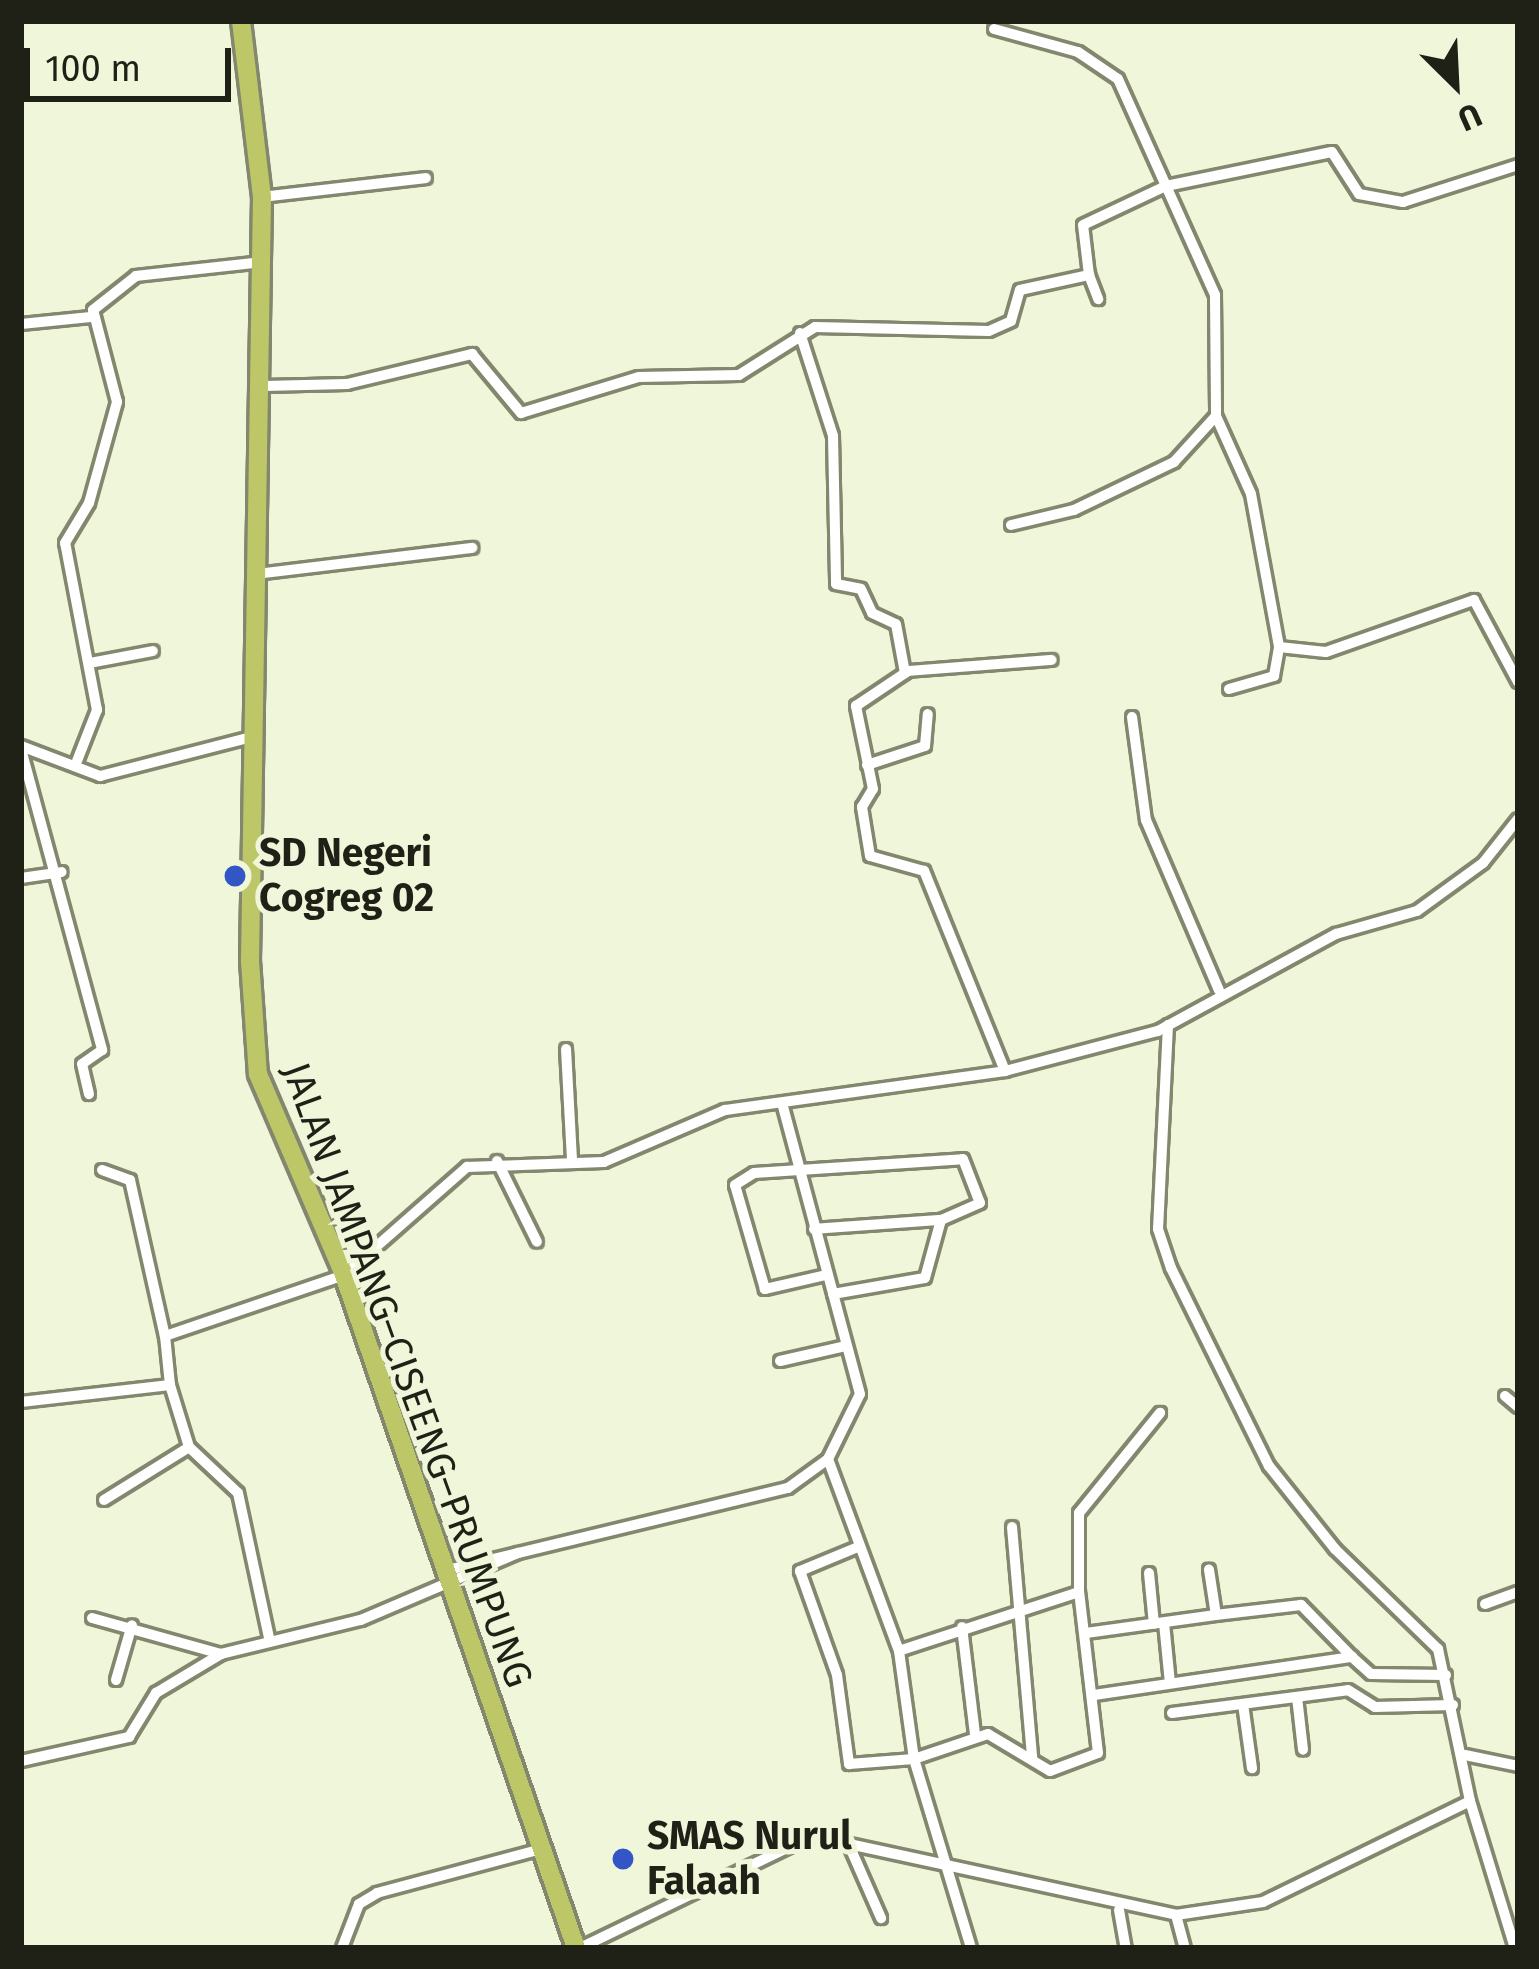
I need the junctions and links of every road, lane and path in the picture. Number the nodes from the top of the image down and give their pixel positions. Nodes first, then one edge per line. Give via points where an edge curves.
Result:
1 (241, 21) edge
2 (994, 29) dead end
3 (1518, 165) edge
4 (426, 178) dead end
5 (1166, 185) junction
6 (262, 196) junction
7 (262, 262) junction
8 (1089, 275) junction
9 (1098, 299) dead end
10 (92, 317) junction
11 (21, 324) edge
12 (800, 332) junction
13 (264, 386) junction
14 (1216, 416) junction
15 (1011, 525) dead end
16 (472, 548) dead end
17 (256, 574) junction
18 (1279, 647) junction
19 (153, 651) dead end
20 (1052, 660) dead end
21 (91, 663) junction
22 (904, 673) junction
23 (1518, 682) edge
24 (1229, 689) dead end
25 (928, 714) dead end
26 (1132, 717) dead end
27 (252, 736) junction
28 (21, 748) edge
29 (77, 761) junction
30 (866, 765) junction
31 (1518, 819) edge
32 (62, 872) junction
33 (21, 878) edge
34 (1219, 990) junction
35 (1168, 1025) junction
36 (566, 1049) dead end
37 (1005, 1071) junction
38 (89, 1094) dead end
39 (782, 1103) junction
40 (496, 1161) junction
41 (572, 1161) junction
42 (801, 1168) junction
43 (102, 1170) dead end
44 (941, 1220) junction
45 (814, 1229) junction
46 (537, 1242) dead end
47 (344, 1275) junction
48 (826, 1275) junction
49 (832, 1294) junction
50 (165, 1336) junction
51 (845, 1346) junction
52 (780, 1361) dead end
53 (170, 1385) junction
54 (1505, 1396) dead end
55 (21, 1402) edge
56 (1518, 1407) edge
57 (1160, 1413) dead end
58 (189, 1447) junction
59 (828, 1459) junction
60 (104, 1500) dead end
61 (1012, 1527) dead end
62 (858, 1547) junction
63 (1209, 1570) dead end
64 (1149, 1573) dead end
65 (450, 1576) junction
66 (1079, 1592) junction
67 (1518, 1592) edge
68 (1485, 1604) dead end
69 (1020, 1606) junction
70 (1216, 1615) junction
71 (92, 1618) dead end
72 (1159, 1623) junction
73 (132, 1625) junction
74 (962, 1627) junction
75 (1086, 1633) junction
76 (269, 1638) junction
77 (899, 1651) junction
78 (221, 1654) junction
79 (1352, 1657) junction
80 (1445, 1675) junction
81 (116, 1680) dead end
82 (1170, 1683) junction
83 (1094, 1695) junction
84 (1297, 1697) junction
85 (1243, 1704) junction
86 (1453, 1706) junction
87 (1172, 1713) dead end
88 (975, 1735) junction
89 (1303, 1750) dead end
90 (1465, 1755) junction
91 (1032, 1757) junction
92 (914, 1759) junction
93 (21, 1761) edge
94 (1518, 1766) edge
95 (1252, 1768) dead end
96 (1470, 1801) junction
97 (849, 1845) junction
98 (541, 1849) junction
99 (951, 1874) junction
100 (1518, 1904) edge
101 (1119, 1910) junction
102 (1503, 1910) junction
103 (1176, 1915) junction
104 (881, 1918) dead end
105 (342, 1948) edge
106 (578, 1948) edge
107 (971, 1948) edge
108 (1126, 1948) edge
109 (1185, 1948) edge
110 (1515, 1948) edge

1 - 6 main road, JALAN JAMPANG–CISEENG–PRUMPUNG
2 - 5 street via 1078,52 1118,79
3 - 5 street via 1403,202 1359,194 1332,152
4 - 6 street
5 - 8 street via 1082,225
5 - 14 street via 1215,295
6 - 7 main road, JALAN JAMPANG–CISEENG–PRUMPUNG
7 - 10 street via 136,276
7 - 13 main road, JALAN JAMPANG–CISEENG–PRUMPUNG
8 - 9 street
8 - 12 street via 1020,290 1011,321 989,331
10 - 11 street
10 - 21 street via 117,402 89,502 65,543
12 - 13 street via 739,375 640,377 521,413 472,354 347,384
12 - 22 street via 833,436 836,584 861,589 872,614 896,624
13 - 17 main road, JALAN JAMPANG–CISEENG–PRUMPUNG
14 - 15 street via 1174,462 1074,510
14 - 18 street via 1251,494
16 - 17 street
17 - 27 main road, JALAN JAMPANG–CISEENG–PRUMPUNG
18 - 23 street via 1326,652 1474,600
18 - 24 street via 1274,676
19 - 21 street
20 - 22 street
21 - 29 street via 97,710
22 - 30 street via 856,701
25 - 30 street via 925,746
26 - 34 street via 1146,820
27 - 29 street via 108,775
27 - 47 main road, JALAN JAMPANG–CISEENG–PRUMPUNG via 258,1074
28 - 29 street
28 - 32 street
30 - 37 street via 870,856 924,871
31 - 34 street via 1483,862 1417,911 1336,934
32 - 33 street
32 - 38 street via 64,922 102,1050 82,1064
34 - 35 street
35 - 37 street
35 - 80 street via 1158,1228 1171,1268 1269,1466 1334,1549 1438,1648
36 - 41 street
37 - 39 street
39 - 41 street via 706,1117 625,1157
39 - 42 street
40 - 41 street
40 - 46 street
40 - 47 street via 451,1174
42 - 44 street via 963,1159 980,1203
42 - 45 street
42 - 48 street via 754,1173 732,1199 765,1289
43 - 50 street via 130,1180
44 - 45 street
44 - 49 street via 925,1278
45 - 48 street
47 - 50 street
47 - 65 main road, JALAN JAMPANG–CISEENG–PRUMPUNG
48 - 49 street
49 - 51 street
50 - 53 street
51 - 52 street
51 - 59 street via 860,1402
53 - 55 street
53 - 58 street
54 - 56 street
57 - 66 street via 1079,1513
58 - 60 street
58 - 76 street via 238,1493
59 - 62 street
59 - 65 street via 788,1488
61 - 69 street
62 - 77 street
62 - 92 street via 800,1571 837,1675 849,1764
63 - 70 street
64 - 72 street
65 - 76 street via 361,1620
65 - 98 main road, JALAN JAMPANG–CISEENG–PRUMPUNG
66 - 69 street
66 - 75 street
67 - 68 street
69 - 74 street
69 - 91 street
70 - 72 street
70 - 79 street via 1301,1605
71 - 73 street
72 - 75 street
72 - 82 street
73 - 78 street
73 - 81 street
74 - 77 street
74 - 88 street
75 - 83 street
76 - 78 street
77 - 92 street
78 - 93 street via 145,1704 129,1737
79 - 80 street via 1372,1674
79 - 82 street
80 - 86 street
82 - 83 street
83 - 91 street via 1097,1753 1057,1772
84 - 85 street
84 - 86 street via 1348,1690 1376,1707
84 - 89 street
85 - 87 street
85 - 95 street
86 - 90 street
88 - 91 street via 997,1734
88 - 92 street
90 - 94 street
90 - 96 street
92 - 99 street
96 - 102 street
96 - 103 street via 1263,1902
97 - 99 street
97 - 104 street
97 - 106 street via 812,1836
98 - 105 street via 377,1893 358,1904
98 - 106 main road, JALAN JAMPANG–CISEENG–PRUMPUNG
99 - 101 street
99 - 107 street
100 - 102 street
101 - 103 street
101 - 108 street
102 - 110 street
103 - 109 street

